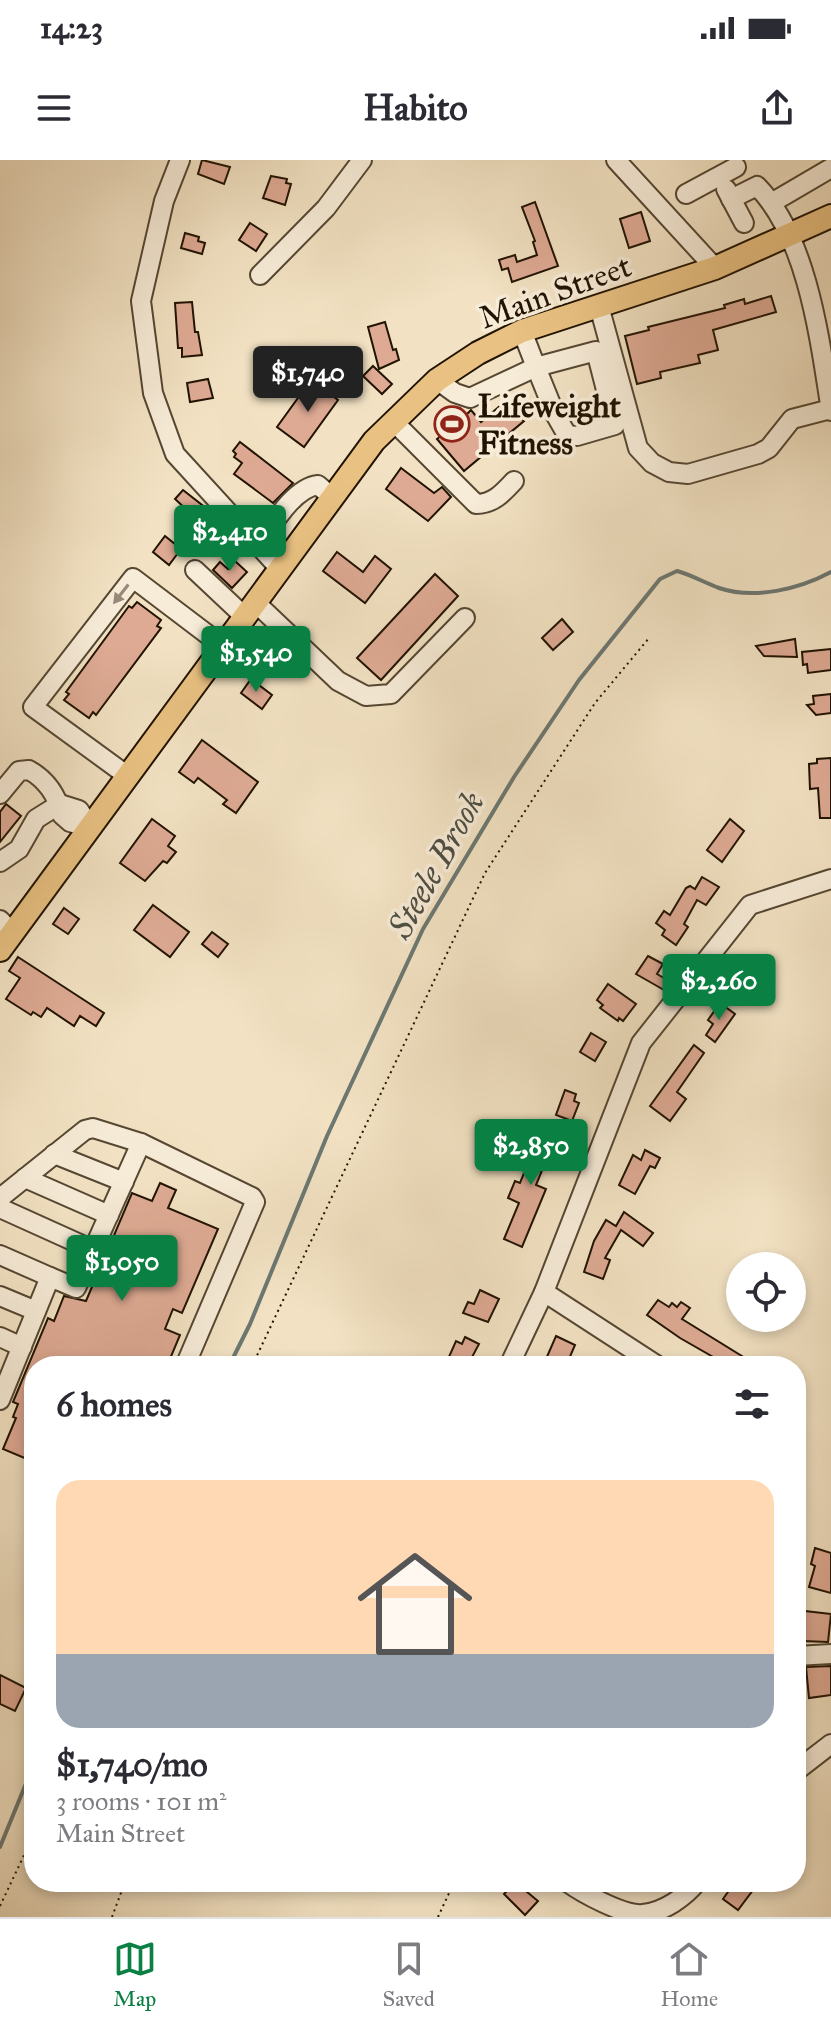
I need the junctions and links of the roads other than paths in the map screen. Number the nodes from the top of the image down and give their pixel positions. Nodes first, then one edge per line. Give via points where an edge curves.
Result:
1 (180, 160) edge
2 (362, 160) edge
3 (616, 160) edge
4 (733, 167) edge
5 (830, 170) edge
6 (757, 186) junction
7 (686, 194) dead end
8 (731, 199) junction
9 (773, 202) junction
10 (831, 216) edge
11 (744, 223) dead end
12 (789, 237) junction
13 (715, 268) junction
14 (260, 275) dead end
15 (599, 306) junction
16 (522, 331) junction
17 (536, 367) junction
18 (437, 380) junction
19 (831, 410) edge
20 (393, 421) junction
21 (514, 481) dead end
22 (333, 498) junction
23 (258, 545) junction
24 (195, 570) dead end
25 (281, 570) junction
26 (252, 611) junction
27 (465, 618) dead end
28 (224, 647) junction
29 (129, 777) junction
30 (0, 794) edge
31 (60, 804) junction
32 (91, 828) junction
33 (0, 862) edge
34 (831, 879) edge
35 (4, 934) edge
36 (141, 1143) junction
37 (54, 1154) junction
38 (25, 1178) junction
39 (124, 1182) junction
40 (0, 1198) edge
41 (0, 1208) edge
42 (109, 1215) junction
43 (93, 1250) junction
44 (0, 1255) edge
45 (50, 1277) junction
46 (544, 1292) junction
47 (0, 1296) edge
48 (36, 1311) junction
49 (0, 1337) edge
50 (22, 1347) junction
51 (189, 1356) edge
52 (514, 1356) edge
53 (643, 1356) edge
54 (4, 1379) edge
55 (0, 1400) edge
56 (831, 1654) edge
57 (806, 1655) edge
58 (831, 1744) edge
59 (806, 1763) edge
60 (581, 1892) edge
61 (689, 1892) edge

1 - 23 street via 164,201 141,301 153,393 175,454
2 - 14 street via 326,208
3 - 13 street
4 - 6 street
4 - 7 street
4 - 8 street
5 - 9 street
6 - 8 street
6 - 9 street
8 - 11 street
9 - 12 street
10 - 12 main road, Main Street
12 - 13 main road, Main Street
12 - 19 street via 809,297
13 - 15 main road, Main Street
15 - 16 main road, Main Street
15 - 19 street via 638,448 669,472 688,474 758,454 792,419
16 - 17 street
16 - 18 main road, Main Street
17 - 17 street via 596,351 615,425 567,435
17 - 18 street via 470,398
18 - 20 main road, Main Street
20 - 21 street via 476,504 499,497
20 - 22 main road, Main Street
22 - 23 street via 318,485 310,486
22 - 25 main road, Main Street
23 - 25 street
24 - 26 street
25 - 26 main road, Main Street
26 - 27 street via 338,681 366,696 391,694
26 - 28 main road, Main Street
28 - 29 main road, Main Street
28 -> 29 street via 133,578 33,707
29 - 32 main road, Main Street
30 - 31 street via 19,771 29,770
31 - 32 street via 70,822
31 - 33 street via 36,819 19,849
32 - 35 main road, Main Street
34 - 46 street via 750,905 641,1043
36 - 37 street via 93,1128
36 - 39 street
36 - 51 street via 255,1202
37 - 38 street
37 - 39 street
38 - 40 street
38 - 42 street
39 - 42 street
41 - 43 street
42 - 43 street
43 - 45 street via 76,1288
44 - 45 street
45 - 48 street
46 - 52 street
46 - 53 street
47 - 48 street
48 - 50 street
49 - 50 street
50 - 54 street
54 - 55 street
56 - 57 street
58 - 59 street
60 - 61 street via 642,1914

